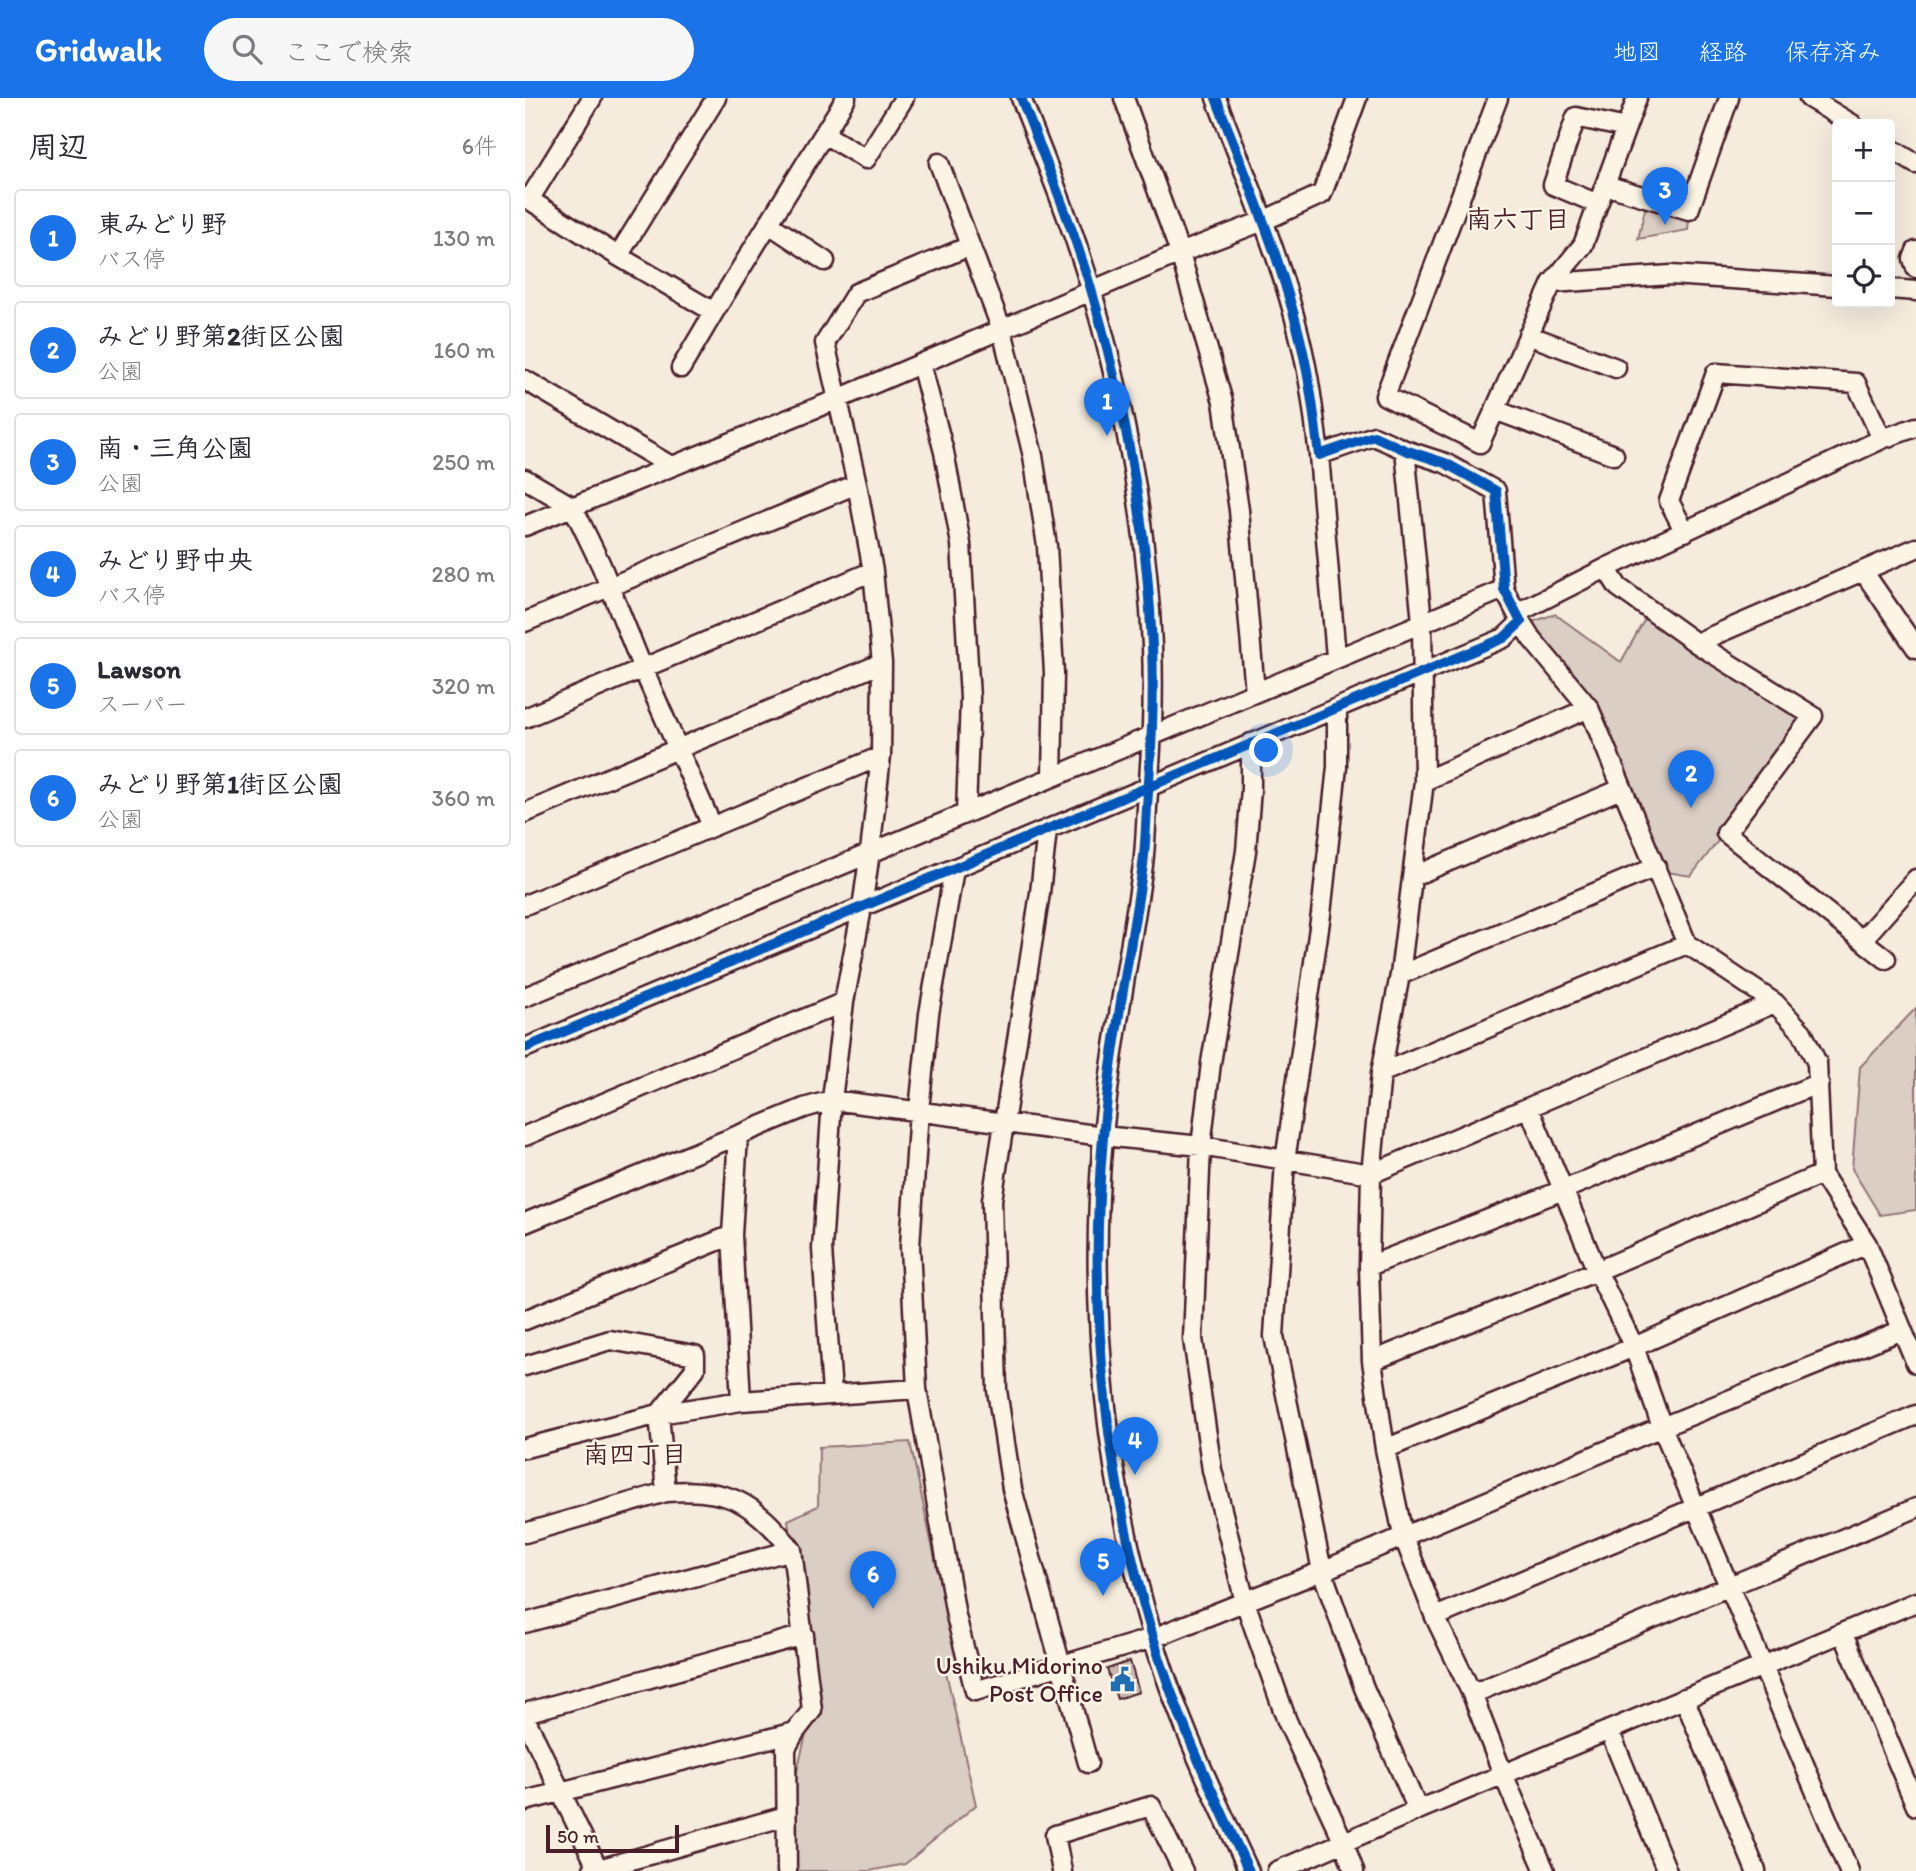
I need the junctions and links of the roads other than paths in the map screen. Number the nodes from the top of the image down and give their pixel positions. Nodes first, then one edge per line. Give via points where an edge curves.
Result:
1 (592, 98) edge
2 (716, 98) edge
3 (846, 98) edge
4 (904, 98) edge
5 (1021, 98) edge
6 (1124, 98) edge
7 (1216, 98) edge
8 (1357, 98) edge
9 (1637, 98) edge
10 (1729, 98) edge
11 (1809, 98) edge
12 (1493, 100) edge
13 (1844, 119) edge
14 (1626, 128) junction
15 (824, 134) junction
16 (1895, 151) edge
17 (939, 163) dead end
18 (1916, 164) edge
19 (1605, 185) junction
20 (527, 198) edge
21 (1598, 204) junction
22 (1263, 221) junction
23 (769, 224) junction
24 (970, 246) junction
25 (1916, 251) edge
26 (1180, 253) junction
27 (618, 256) junction
28 (825, 261) dead end
29 (1916, 268) edge
30 (1552, 283) junction
31 (1832, 286) edge
32 (1895, 289) edge
33 (1916, 290) edge
34 (1092, 292) junction
35 (714, 312) junction
36 (1002, 330) junction
37 (1528, 335) junction
38 (921, 364) junction
39 (681, 368) dead end
40 (1616, 368) dead end
41 (525, 380) edge
42 (838, 399) junction
43 (1495, 410) junction
44 (1916, 427) edge
45 (1882, 439) junction
46 (1405, 450) junction
47 (1319, 455) junction
48 (1614, 456) dead end
49 (671, 466) junction
50 (525, 479) edge
51 (857, 484) junction
52 (573, 507) junction
53 (525, 526) edge
54 (1685, 533) junction
55 (1916, 548) edge
56 (1606, 568) junction
57 (873, 571) junction
58 (1863, 571) junction
59 (610, 587) junction
60 (1503, 589) junction
61 (1519, 617) junction
62 (525, 622) edge
63 (1422, 622) junction
64 (1696, 643) junction
65 (1916, 648) edge
66 (1336, 657) junction
67 (881, 663) junction
68 (643, 669) junction
69 (1424, 672) junction
70 (1255, 692) junction
71 (1338, 708) junction
72 (1589, 708) junction
73 (525, 718) edge
74 (1153, 735) junction
75 (1251, 743) junction
76 (678, 748) junction
77 (880, 756) junction
78 (1052, 777) junction
79 (1425, 781) junction
80 (1148, 787) junction
81 (1621, 789) junction
82 (525, 813) edge
83 (966, 813) junction
84 (712, 826) junction
85 (1047, 830) junction
86 (870, 852) junction
87 (1656, 867) junction
88 (954, 869) junction
89 (1414, 876) junction
90 (1916, 879) edge
91 (525, 905) edge
92 (862, 908) junction
93 (1862, 940) junction
94 (1687, 944) junction
95 (1886, 959) dead end
96 (1400, 975) junction
97 (525, 997) edge
98 (844, 1002) junction
99 (1775, 1003) junction
100 (525, 1048) edge
101 (1381, 1073) junction
102 (1819, 1083) junction
103 (832, 1100) junction
104 (1529, 1108) junction
105 (919, 1110) junction
106 (1003, 1121) junction
107 (738, 1135) junction
108 (525, 1136) edge
109 (1103, 1136) junction
110 (1201, 1146) junction
111 (1285, 1161) junction
112 (1371, 1174) junction
113 (1822, 1174) junction
114 (1563, 1190) junction
115 (525, 1223) edge
116 (732, 1235) junction
117 (1867, 1244) junction
118 (1369, 1266) junction
119 (1597, 1271) junction
120 (525, 1320) edge
121 (1902, 1330) junction
122 (1634, 1347) junction
123 (1372, 1361) junction
124 (1916, 1363) edge
125 (525, 1366) edge
126 (917, 1389) junction
127 (832, 1393) junction
128 (741, 1401) junction
129 (659, 1414) junction
130 (1916, 1415) edge
131 (1662, 1427) junction
132 (525, 1448) edge
133 (1385, 1449) junction
134 (666, 1492) junction
135 (1696, 1507) junction
136 (1916, 1508) edge
137 (525, 1533) edge
138 (1403, 1535) junction
139 (792, 1550) junction
140 (1322, 1571) junction
141 (1730, 1586) junction
142 (1245, 1602) junction
143 (1916, 1602) edge
144 (1435, 1617) junction
145 (525, 1623) edge
146 (1843, 1633) junction
147 (804, 1635) junction
148 (1153, 1638) junction
149 (1763, 1665) junction
150 (1060, 1667) junction
151 (1472, 1694) junction
152 (1684, 1698) junction
153 (525, 1715) edge
154 (1609, 1730) junction
155 (795, 1732) junction
156 (1088, 1763) dead end
157 (1503, 1774) junction
158 (561, 1790) junction
159 (525, 1801) edge
160 (1916, 1806) edge
161 (1418, 1810) junction
162 (786, 1816) junction
163 (1344, 1843) junction
164 (596, 1870) edge
165 (787, 1871) edge
166 (1062, 1871) edge
167 (1183, 1871) edge
168 (1249, 1871) edge
169 (1277, 1871) edge
170 (1354, 1871) edge
171 (1545, 1871) edge
172 (1667, 1871) edge
173 (1756, 1871) edge
174 (1849, 1871) edge

1 - 20 street
2 - 27 street
3 - 15 street
4 - 15 street via 866,159
5 - 34 street
6 - 26 street
7 - 22 street
8 - 22 street via 1322,194
9 - 14 street
10 - 19 street via 1689,210
11 - 13 street
12 - 43 street via 1385,396 1480,443
14 - 19 street
14 - 21 street via 1576,117 1553,185
15 - 23 street
16 - 18 street
17 - 24 street
19 - 21 street
20 - 27 street
21 - 30 street via 1583,245
22 - 26 street
22 - 47 street via 1306,364
23 - 28 street
23 - 35 street
24 - 36 street
24 - 42 street via 856,293 825,342
25 - 29 street
26 - 34 street
26 - 70 street via 1223,402
27 - 35 street
30 - 31 street via 1671,275
30 - 37 street
32 - 33 street
34 - 36 street
34 - 74 street via 1126,425 1139,500 1152,648
35 - 39 street
36 - 38 street
36 - 78 street via 1033,456 1047,546
37 - 40 street
37 - 43 street
38 - 42 street
38 - 83 street via 961,544 970,698
41 - 49 street
42 - 49 street
42 - 51 street
43 - 48 street
44 - 45 street
45 - 54 street
45 - 54 street via 1856,383 1716,373 1669,501
46 - 47 street via 1374,436
46 - 60 street via 1445,463 1496,491
46 - 63 street
47 - 66 street
49 - 52 street
50 - 52 street
51 - 57 street
51 - 59 street
52 - 53 street
52 - 59 street
54 - 56 street
55 - 58 street
56 - 61 street
56 - 64 street via 1618,587
57 - 67 street
57 - 68 street
58 - 64 street
58 - 65 street
59 - 62 street
59 - 68 street
60 - 61 street
60 - 63 street
61 - 69 street via 1504,638
61 - 72 street
63 - 66 street
63 - 69 street
64 - 93 street via 1813,716 1726,833
66 - 70 street
67 - 76 street
67 - 77 street
68 - 73 street
68 - 76 street
69 - 71 street
69 - 79 street
70 - 74 street
71 - 75 street
71 - 111 street via 1337,767 1321,914
72 - 79 street
72 - 81 street
74 - 78 street
74 - 80 street
75 - 80 street
75 - 110 street via 1246,851
76 - 82 street
76 - 84 street
77 - 84 street
77 - 86 street
78 - 83 street
79 - 89 street
80 - 85 street
80 - 109 street via 1143,860
81 - 87 street
81 - 89 street
83 - 86 street
84 - 91 street
85 - 88 street
85 - 106 street
86 - 92 street
86 - 97 street
87 - 94 street
87 - 96 street
88 - 92 street
88 - 105 street via 929,1014
89 - 96 street
90 - 93 street
92 - 98 street
92 - 100 street
93 - 95 street
94 - 99 street
94 - 101 street
96 - 101 street
98 - 103 street
98 - 108 street
99 - 102 street via 1802,1032 1817,1063
99 - 104 street
101 - 112 street
102 - 113 street
102 - 114 street
103 - 105 street
103 - 107 street
103 - 127 street via 822,1249
104 - 112 street
104 - 114 street
105 - 106 street
105 - 126 street via 911,1246
106 - 109 street
106 - 150 street via 992,1200 997,1390 1013,1489
107 - 115 street
107 - 116 street
109 - 110 street
109 - 148 street via 1097,1298 1110,1444
110 - 111 street
110 - 142 street via 1193,1339 1212,1470
111 - 112 street
111 - 140 street via 1274,1336
112 - 118 street
113 - 117 street
113 - 119 street
114 - 118 street
114 - 119 street
116 - 120 street
116 - 128 street
117 - 121 street
117 - 122 street
118 - 123 street
119 - 122 street
119 - 123 street
121 - 124 street
121 - 131 street
122 - 131 street
122 - 133 street
123 - 133 street
125 - 129 street via 610,1340 695,1355 695,1369
126 - 127 street
126 - 150 street via 956,1616 975,1691
127 - 128 street
128 - 129 street
129 - 132 street
129 - 134 street
130 - 135 street
131 - 135 street
131 - 138 street
133 - 138 street
134 - 137 street
134 - 139 street via 697,1490 739,1499 773,1526
135 - 141 street
135 - 144 street
136 - 141 street
138 - 140 street
138 - 144 street
139 - 145 street
139 - 147 street
140 - 142 street
140 - 161 street via 1364,1688
141 - 149 street
141 - 151 street
142 - 148 street
142 - 163 street via 1287,1721
143 - 146 street
144 - 151 street
146 - 149 street
146 - 160 street
147 - 153 street
147 - 155 street via 812,1710
148 - 150 street
148 - 168 street via 1183,1722
149 - 152 street
149 - 174 street
150 - 156 street
151 - 157 street
152 - 154 street
152 - 173 street
153 - 158 street
154 - 157 street
154 - 172 street
155 - 158 street
155 - 162 street via 786,1748
157 - 161 street
157 - 171 street
158 - 159 street
158 - 164 street
161 - 163 street
162 - 164 street
162 - 165 street
163 - 169 street
163 - 170 street
166 - 167 street via 1055,1835 1150,1807

